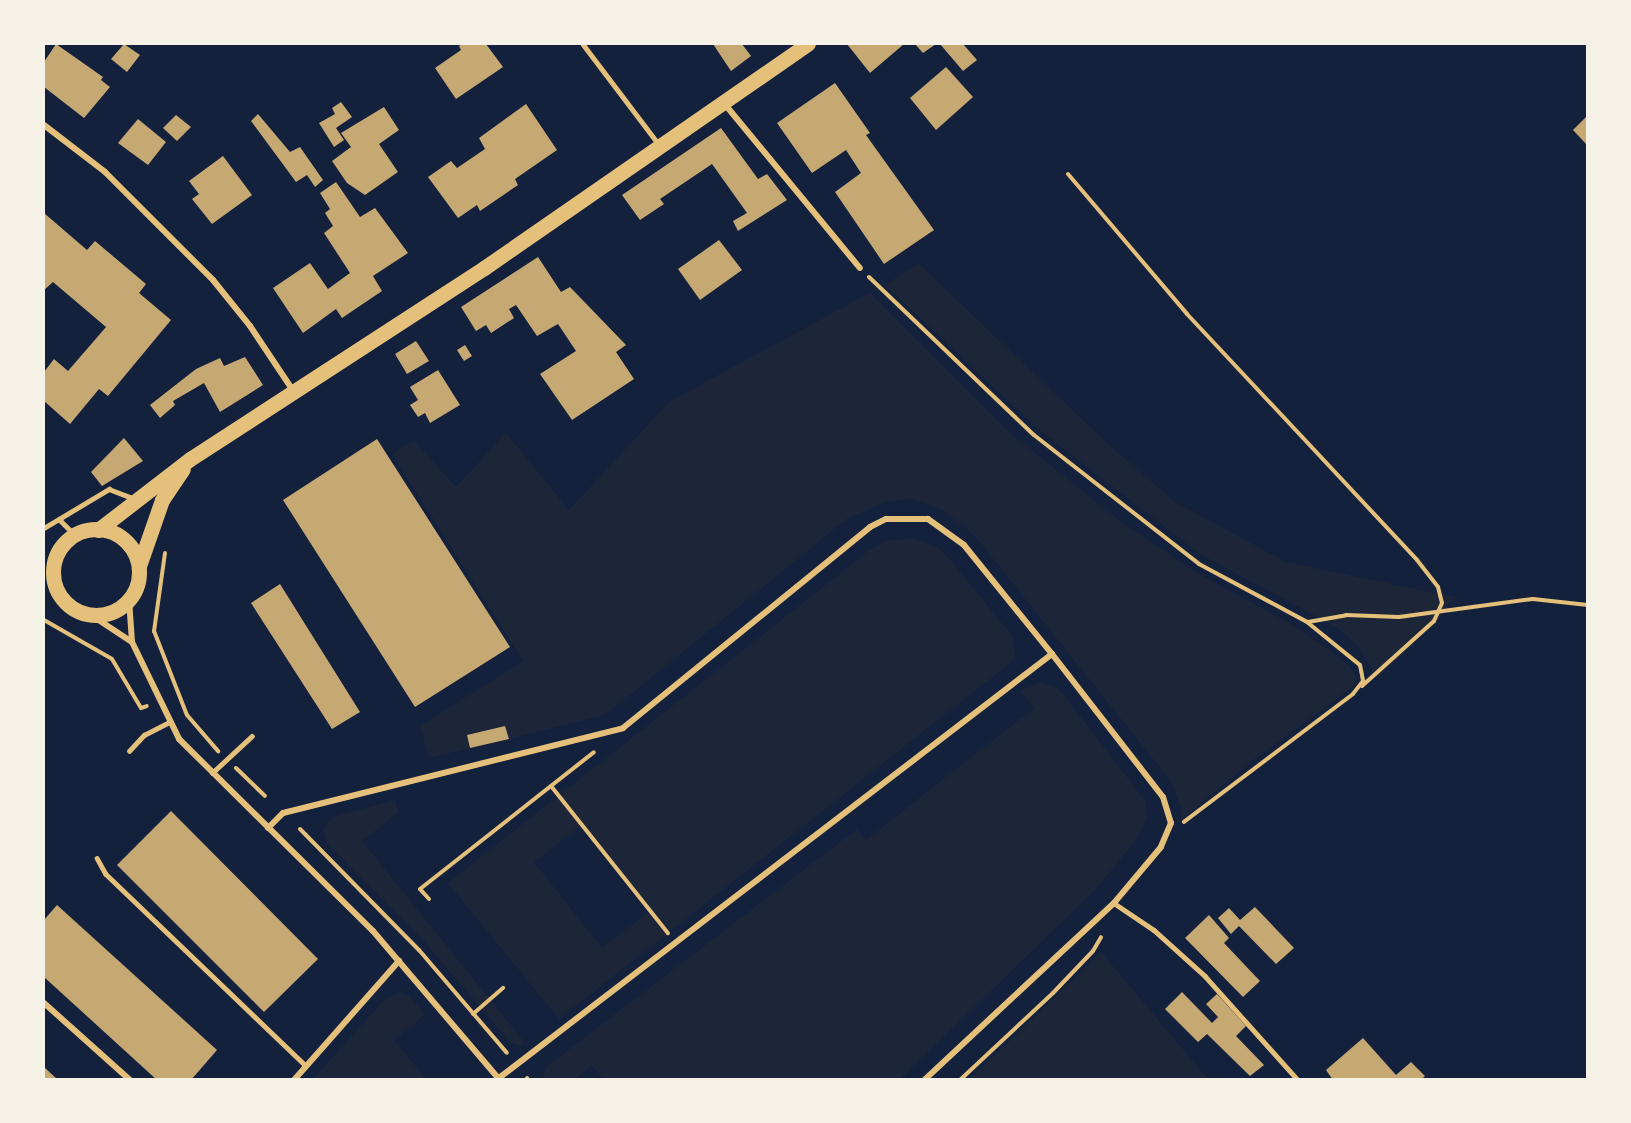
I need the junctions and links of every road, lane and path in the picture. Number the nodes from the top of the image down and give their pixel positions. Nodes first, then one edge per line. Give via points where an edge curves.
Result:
1 (583, 44) edge
2 (808, 44) edge
3 (723, 102) junction
4 (44, 125) edge
5 (660, 145) junction
6 (1068, 174) dead end
7 (860, 268) joint
8 (294, 392) junction
9 (190, 459) junction
10 (134, 500) junction
11 (59, 519) junction
12 (44, 528) edge
13 (98, 530) junction
14 (75, 535) junction
15 (165, 547) dead end
16 (49, 566) edge
17 (139, 566) junction
18 (44, 592) edge
19 (129, 599) junction
20 (62, 600) junction
21 (1587, 605) edge
22 (1441, 609) junction
23 (92, 615) junction
24 (44, 620) edge
25 (1307, 622) junction
26 (132, 642) junction
27 (1052, 654) junction
28 (1359, 688) junction
29 (141, 708) dead end
30 (169, 722) junction
31 (252, 736) dead end
32 (596, 750) dead end
33 (129, 751) dead end
34 (226, 759) junction
35 (211, 774) junction
36 (551, 786) junction
37 (265, 796) dead end
38 (268, 828) junction
39 (300, 829) dead end
40 (1161, 846) junction
41 (96, 858) dead end
42 (429, 899) dead end
43 (1114, 903) junction
44 (676, 943) junction
45 (399, 961) junction
46 (503, 988) dead end
47 (44, 1003) edge
48 (473, 1014) junction
49 (509, 1056) dead end
50 (306, 1066) junction
51 (500, 1079) edge
52 (130, 1080) edge
53 (294, 1080) edge
54 (924, 1080) edge
55 (960, 1080) edge
56 (1298, 1080) edge

1 - 5 lane
2 - 3 main road
3 - 5 main road
3 - 7 street
4 - 8 street via 105,172 213,280 250,326
5 - 8 main road via 484,268
6 - 22 path via 1187,314 1418,560 1438,587
7 - 25 path via 1034,435 1199,564
8 - 9 main road
9 - 10 main road
9 - 17 main road via 162,500
10 - 11 lane via 109,489
10 - 13 main road
11 - 12 lane
11 - 14 lane
13 - 14 main road
13 - 17 main road via 120,537 135,554
14 - 16 main road
15 - 34 path via 165,574 154,612 154,631 187,715
16 - 20 main road
17 - 19 main road via 139,578
18 - 20 main road
19 - 23 main road via 119,609
19 - 26 street
20 - 23 main road
21 - 22 path via 1533,599
22 - 25 path via 1399,617 1346,615
22 - 28 path via 1409,645
23 - 26 street
24 - 29 path via 112,659
25 - 28 path via 1360,665 1364,674
26 - 30 street
27 - 38 street via 954,535 928,519 886,519 870,527 623,728 283,813
27 - 40 street via 1163,797 1171,823
27 - 44 street
28 - 40 path via 1236,779
30 - 33 lane via 144,735
30 - 35 street
31 - 34 lane
32 - 36 path
34 - 35 lane
34 - 37 path
35 - 38 street
36 - 42 path via 420,889
36 - 44 path
38 - 45 street
39 - 48 path via 402,932
40 - 43 street
41 - 50 lane via 106,874
43 - 54 street
43 - 55 path via 1093,951
43 - 56 lane via 1154,930 1205,976
44 - 51 street
45 - 50 street
45 - 51 street
46 - 48 path
47 - 52 street
48 - 49 path
50 - 53 street

